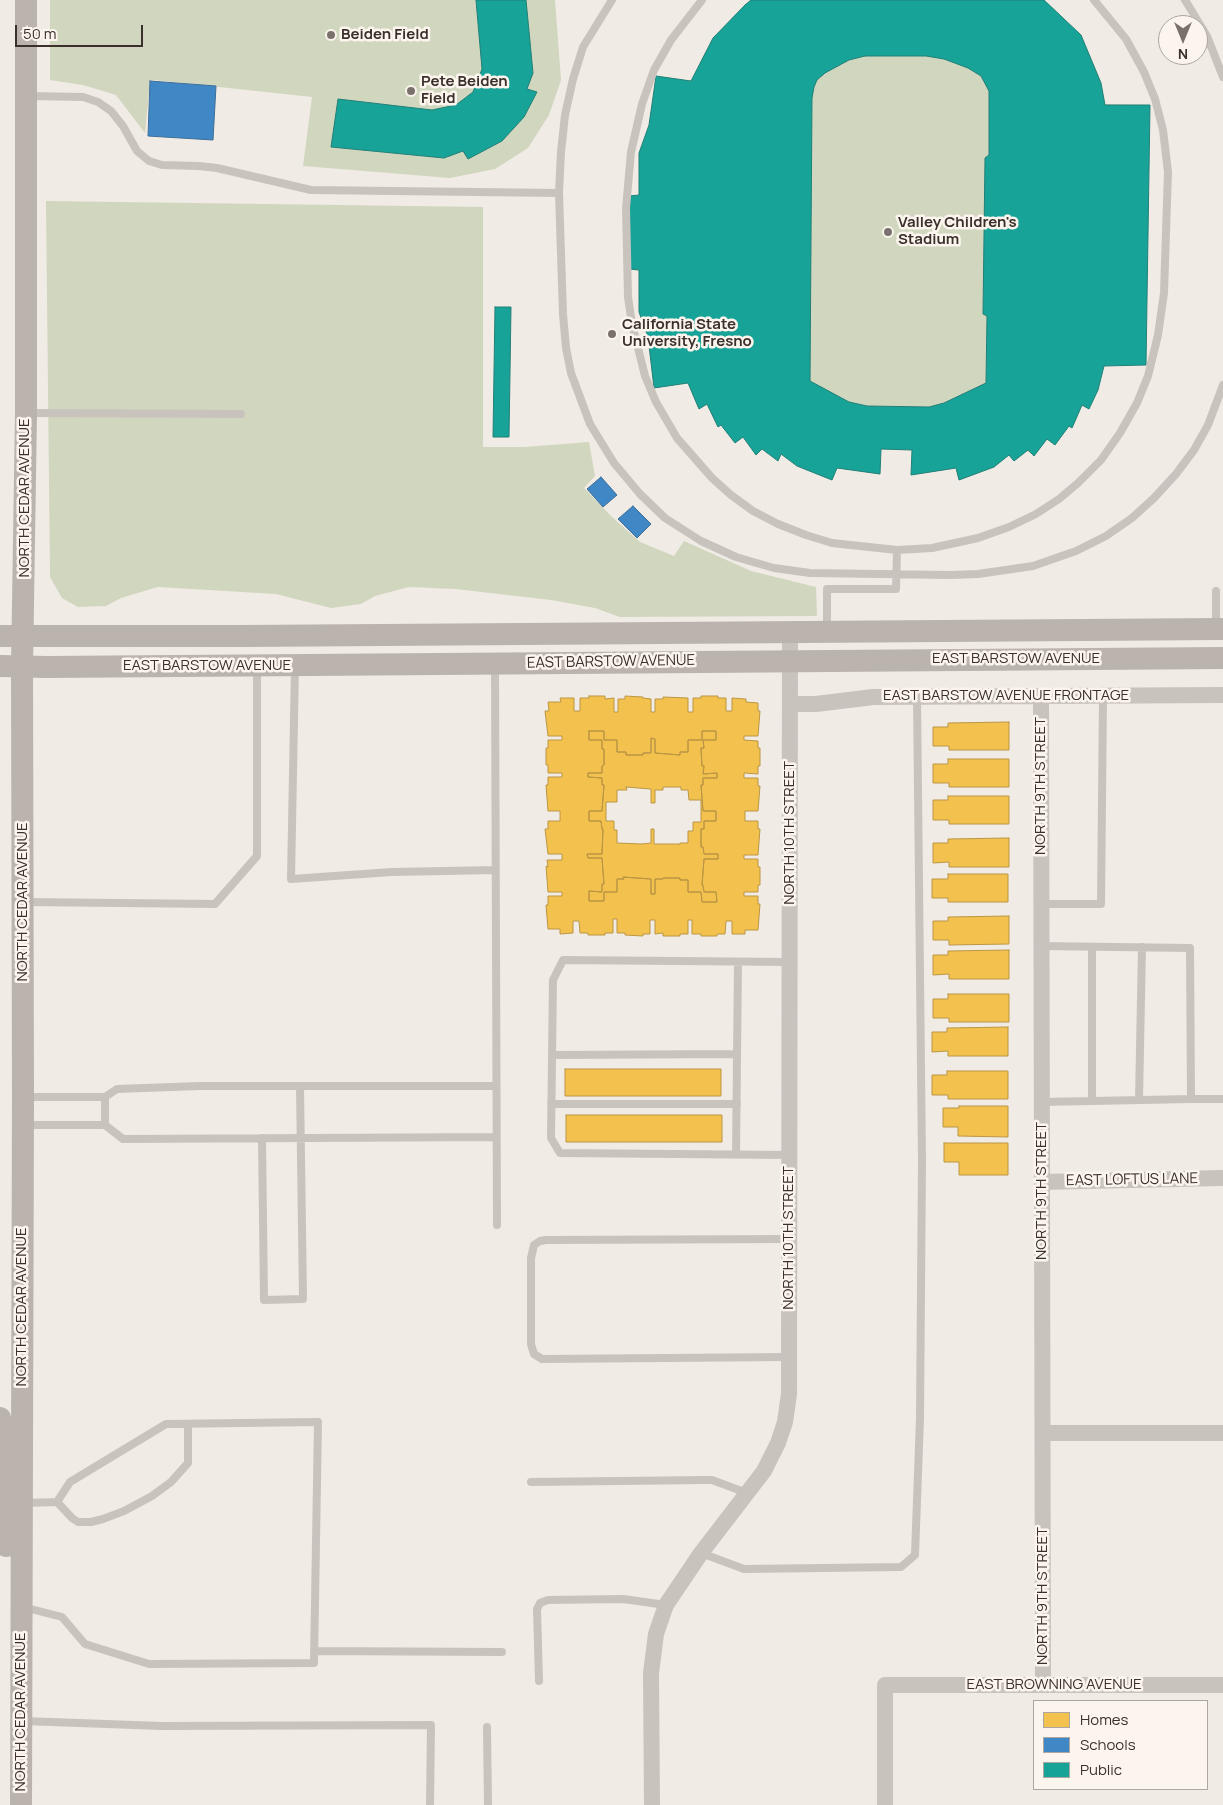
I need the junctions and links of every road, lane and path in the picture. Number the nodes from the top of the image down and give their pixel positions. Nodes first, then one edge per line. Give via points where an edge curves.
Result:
1 (26, 0) edge
2 (612, 0) edge
3 (702, 0) edge
4 (1094, 0) edge
5 (1185, 0) edge
6 (1223, 76) edge
7 (25, 96) junction
8 (559, 193) junction
9 (1223, 385) edge
10 (26, 413) junction
11 (241, 414) dead end
12 (897, 550) junction
13 (897, 576) junction
14 (1216, 591) dead end
15 (1220, 629) edge
16 (828, 632) junction
17 (790, 633) junction
18 (0, 636) edge
19 (23, 636) junction
20 (1223, 658) edge
21 (790, 661) junction
22 (494, 663) junction
23 (295, 665) junction
24 (0, 666) edge
25 (257, 666) junction
26 (22, 667) junction
27 (1223, 695) edge
28 (1041, 696) junction
29 (1103, 696) junction
30 (918, 697) junction
31 (790, 704) junction
32 (495, 870) junction
33 (23, 902) junction
34 (1041, 904) junction
35 (1041, 946) junction
36 (1092, 947) junction
37 (1142, 947) junction
38 (738, 962) junction
39 (790, 962) junction
40 (737, 1054) junction
41 (552, 1055) junction
42 (300, 1086) junction
43 (496, 1086) junction
44 (23, 1097) junction
45 (105, 1097) junction
46 (1191, 1099) junction
47 (1223, 1099) edge
48 (1140, 1100) junction
49 (1092, 1101) junction
50 (1042, 1102) junction
51 (551, 1104) junction
52 (737, 1104) junction
53 (105, 1124) junction
54 (23, 1125) junction
55 (301, 1137) junction
56 (496, 1137) junction
57 (262, 1138) junction
58 (736, 1155) junction
59 (789, 1155) junction
60 (1223, 1178) edge
61 (1042, 1182) junction
62 (497, 1225) dead end
63 (789, 1239) junction
64 (789, 1357) junction
65 (0, 1418) edge
66 (188, 1424) junction
67 (1043, 1433) junction
68 (1223, 1433) edge
69 (531, 1482) dead end
70 (747, 1493) junction
71 (57, 1502) junction
72 (22, 1504) junction
73 (701, 1553) junction
74 (666, 1605) junction
75 (22, 1606) junction
76 (314, 1651) junction
77 (502, 1652) dead end
78 (539, 1681) dead end
79 (1043, 1685) junction
80 (1223, 1685) edge
81 (21, 1721) junction
82 (488, 1727) dead end
83 (21, 1805) edge
84 (430, 1805) edge
85 (488, 1805) edge
86 (652, 1805) edge
87 (885, 1805) edge

1 - 7 main road, NORTH CEDAR AVENUE
2 - 8 lane via 583,47 575,70 565,115
3 - 12 lane via 674,35 654,70 631,152 626,208 628,297 646,376 656,402 677,438 712,478 753,511 796,532 832,542
4 - 12 lane via 1134,53 1155,98 1163,130 1168,172 1164,293 1148,376 1120,434 1101,460 1059,499 1009,527 978,538 932,548
5 - 6 lane via 1207,36
7 - 8 lane via 76,96 98,102 111,111 148,161 162,165 218,168 311,190
7 - 10 main road, NORTH CEDAR AVENUE
8 - 13 lane via 563,314 571,373 600,442 640,494 665,518 736,557 810,574
9 - 13 lane via 1208,425 1176,474 1132,518 1106,536 1034,566 978,574
10 - 11 lane
10 - 19 main road, NORTH CEDAR AVENUE
12 - 13 lane
13 - 16 lane via 896,589 827,588
14 - 15 lane
15 - 16 main road, EAST BARSTOW AVENUE
16 - 17 main road, EAST BARSTOW AVENUE
17 - 19 main road, EAST BARSTOW AVENUE
17 - 21 street, NORTH 10TH STREET
18 - 19 main road, EAST BARSTOW AVENUE
19 - 26 main road, NORTH CEDAR AVENUE
20 - 21 main road, EAST BARSTOW AVENUE
21 - 22 main road, EAST BARSTOW AVENUE
21 - 31 street, NORTH 10TH STREET
22 - 23 main road, EAST BARSTOW AVENUE
22 - 32 lane
23 - 25 main road, EAST BARSTOW AVENUE
23 - 32 lane via 291,879 392,872
24 - 26 main road, EAST BARSTOW AVENUE
25 - 26 main road, EAST BARSTOW AVENUE
25 - 33 lane via 256,856 215,904
26 - 33 main road, NORTH CEDAR AVENUE
27 - 29 street, EAST BARSTOW AVENUE FRONTAGE
28 - 29 street, EAST BARSTOW AVENUE FRONTAGE
28 - 30 street, EAST BARSTOW AVENUE FRONTAGE
28 - 34 street, NORTH 9TH STREET
29 - 34 lane via 1101,904
30 - 31 street, EAST BARSTOW AVENUE FRONTAGE
30 - 73 lane via 922,1171 920,1418 915,1555 901,1567 744,1568
31 - 39 street, NORTH 10TH STREET
32 - 43 lane
33 - 44 main road, NORTH CEDAR AVENUE
34 - 35 street, NORTH 9TH STREET
35 - 36 lane
35 - 50 street, NORTH 9TH STREET
36 - 37 lane
36 - 49 lane
37 - 46 lane via 1190,948
37 - 48 lane
38 - 39 lane
38 - 40 lane
38 - 41 lane via 563,960 553,980
39 - 59 street, NORTH 10TH STREET
40 - 41 lane
40 - 52 lane
41 - 51 lane
42 - 43 lane
42 - 45 lane via 118,1089
42 - 55 lane
43 - 56 lane
44 - 45 lane
44 - 54 main road, NORTH CEDAR AVENUE
45 - 53 lane
46 - 47 lane
46 - 48 lane
48 - 49 lane
49 - 50 lane
50 - 61 street, NORTH 9TH STREET
51 - 52 lane
51 - 58 lane via 551,1138 560,1153
52 - 58 lane
53 - 54 lane
53 - 57 lane via 123,1139
54 - 72 main road, NORTH CEDAR AVENUE
55 - 56 lane
55 - 57 lane
55 - 57 lane via 303,1299 264,1300
56 - 62 lane
58 - 59 lane
59 - 63 street, NORTH 10TH STREET
60 - 61 street, EAST LOFTUS LANE
61 - 67 street, NORTH 9TH STREET
63 - 64 street, NORTH 10TH STREET
63 - 64 lane via 540,1241 534,1245 531,1258 531,1344 534,1354 542,1359
64 - 70 street, NORTH 10TH STREET via 785,1422 764,1471
65 - 75 main road via 5,1448 7,1588 11,1600
66 - 71 lane via 166,1424 142,1438 70,1482
66 - 71 lane via 188,1463 171,1482 152,1496 124,1511 91,1522 78,1522
66 - 76 lane via 318,1422
67 - 68 street
67 - 79 street, NORTH 9TH STREET
69 - 70 lane via 712,1480
70 - 73 street, NORTH 10TH STREET
71 - 72 lane
72 - 75 main road, NORTH CEDAR AVENUE
73 - 74 street, NORTH 10TH STREET
74 - 78 lane via 623,1599 548,1600 540,1603
74 - 86 street, NORTH 10TH STREET via 656,1634 651,1673
75 - 76 lane via 62,1617 85,1644 150,1664 314,1662
75 - 81 main road, NORTH CEDAR AVENUE
76 - 77 lane
79 - 80 street, EAST BROWNING AVENUE
79 - 87 street, EAST BROWNING AVENUE via 885,1685
81 - 83 main road, NORTH CEDAR AVENUE
81 - 84 lane via 162,1726 431,1725
82 - 85 lane

